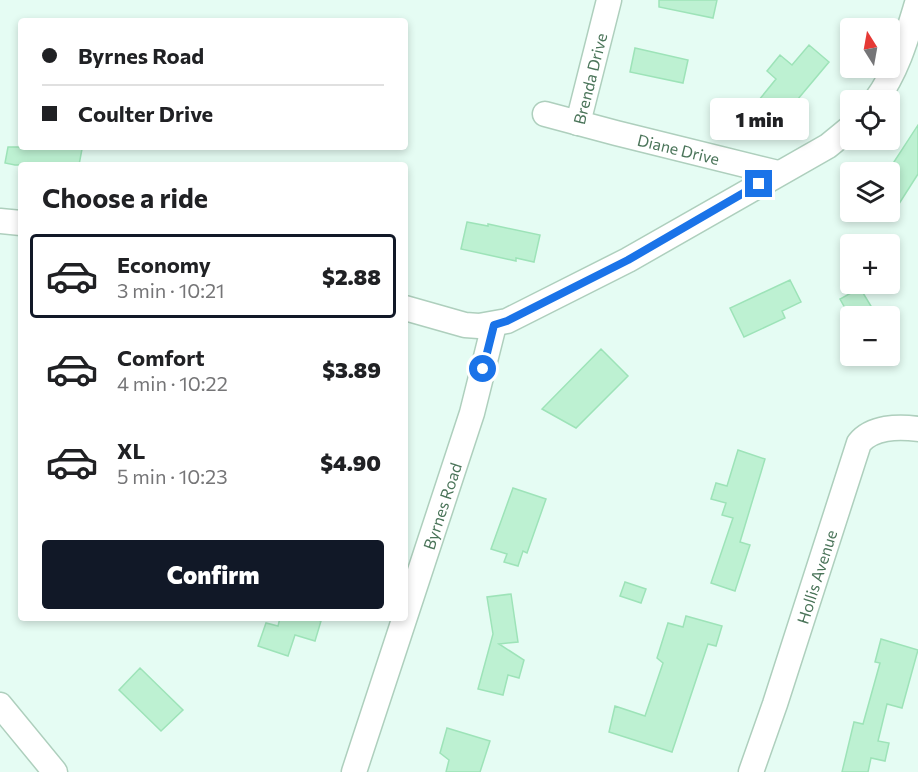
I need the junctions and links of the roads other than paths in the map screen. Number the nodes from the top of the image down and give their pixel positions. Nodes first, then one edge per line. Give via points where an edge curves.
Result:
1 (609, 0) edge
2 (918, 0) edge
3 (882, 90) edge
4 (545, 114) dead end
5 (578, 123) junction
6 (840, 136) edge
7 (778, 173) junction
8 (0, 221) edge
9 (18, 222) edge
10 (408, 309) edge
11 (494, 325) junction
12 (918, 429) edge
13 (408, 608) edge
14 (404, 621) edge
15 (0, 705) edge
16 (55, 772) edge
17 (354, 772) edge
18 (751, 772) edge

1 - 5 street, Brenda Drive
2 - 3 street via 895,70
4 - 5 street, Brenda Drive
5 - 7 street, Diane Drive
6 - 7 street
7 - 11 street via 628,260
8 - 9 street
10 - 11 street via 465,325
11 - 13 street, Byrnes Road via 472,413
12 - 18 street, Hollis Avenue via 876,431 859,443
14 - 17 street, Byrnes Road
15 - 16 street

